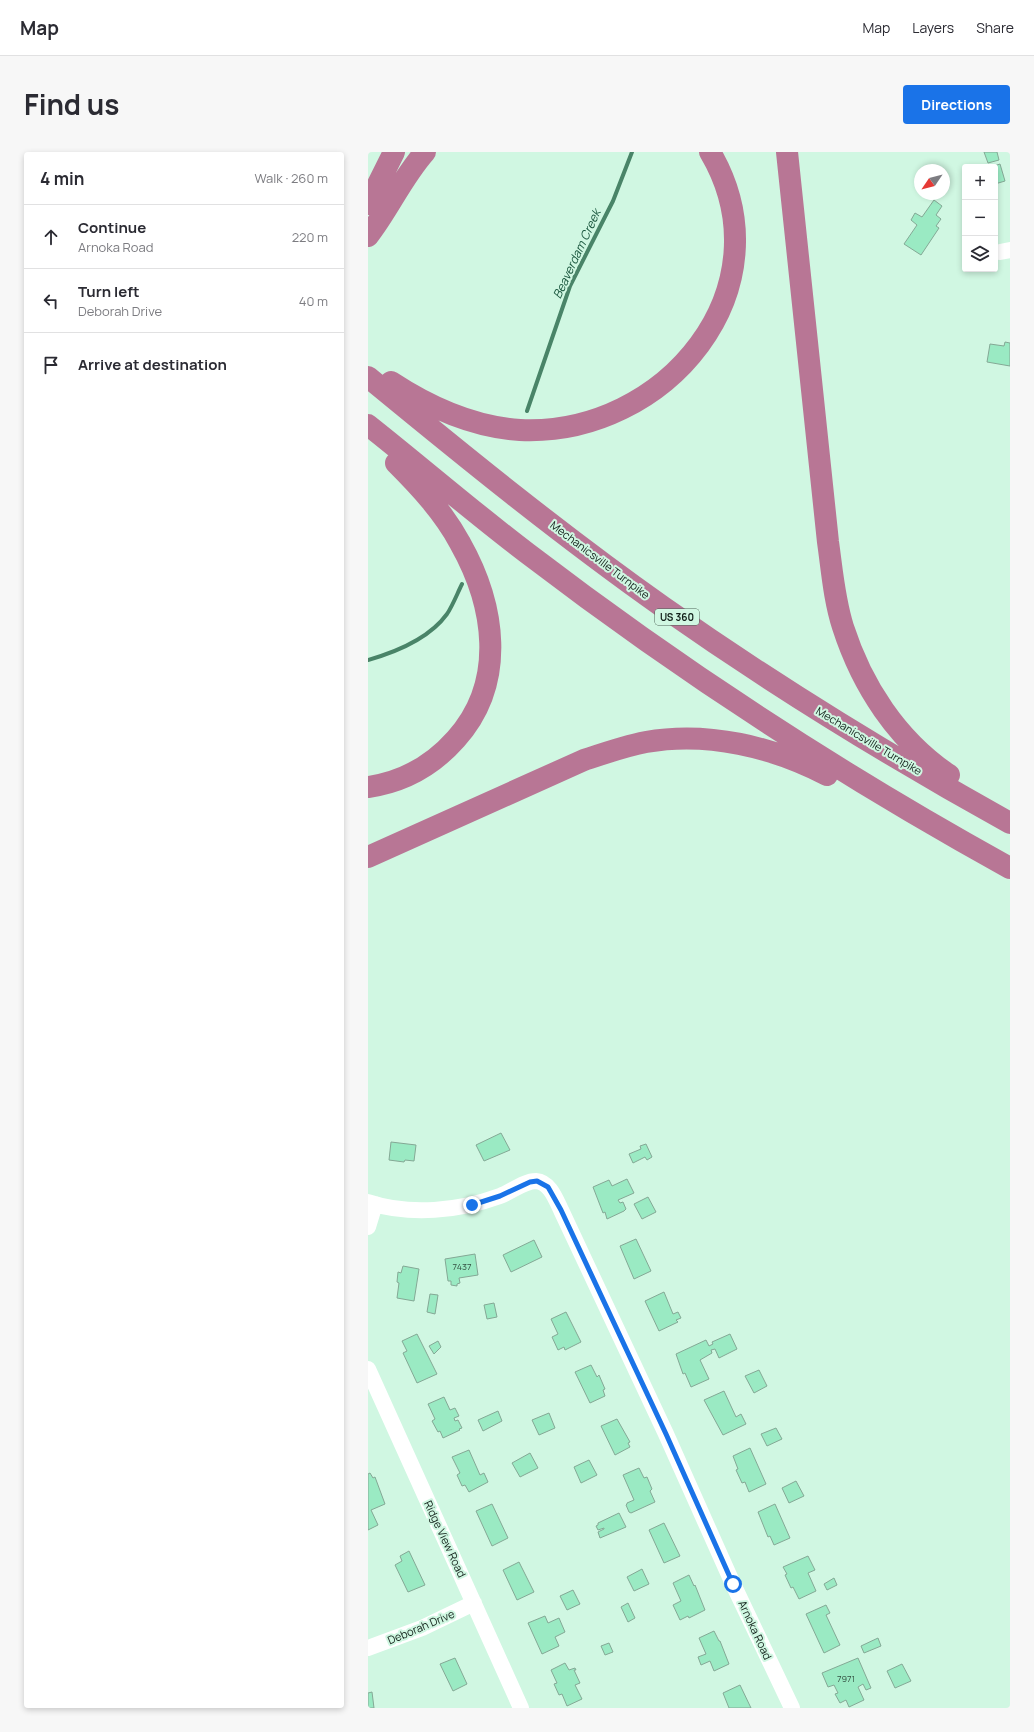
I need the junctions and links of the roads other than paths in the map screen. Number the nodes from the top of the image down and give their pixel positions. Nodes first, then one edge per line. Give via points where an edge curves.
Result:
1 (394, 152) edge
2 (425, 152) edge
3 (710, 152) edge
4 (787, 152) edge
5 (368, 204) edge
6 (368, 236) edge
7 (368, 364) edge
8 (368, 377) edge
9 (368, 425) edge
10 (368, 439) edge
11 (368, 787) edge
12 (1010, 812) edge
13 (1010, 823) edge
14 (368, 857) edge
15 (1010, 869) edge
16 (371, 1203) edge
17 (368, 1227) edge
18 (368, 1369) edge
19 (474, 1603) junction
20 (368, 1648) edge
21 (521, 1708) edge
22 (792, 1708) edge

1 - 5 highway
2 - 6 highway via 404,178 381,219
3 - 7 highway via 726,182 734,218 736,250 730,284 719,313 695,350 660,384 642,397 602,417 572,425 520,430 461,418 424,402
4 - 12 highway via 828,542 843,626 856,662 870,689 901,734 947,774
8 - 13 highway, Mechanicsville Turnpike / US 360 via 497,483 663,607 786,690 936,782
9 - 15 highway via 523,550 688,670 843,771 934,827
10 - 11 highway via 411,478 460,543 482,594 491,643 491,657 483,694 461,734 447,749 417,771 398,780
14 - 15 highway via 584,760 648,742 706,739 768,750 813,767 871,800
16 - 17 street
16 - 22 street, Arnoka Road via 432,1210 460,1208 500,1196 530,1182 537,1181 548,1187 666,1434
18 - 19 street, Ridge View Road
19 - 20 street, Deborah Drive via 422,1628
19 - 21 street, Ridge View Road

